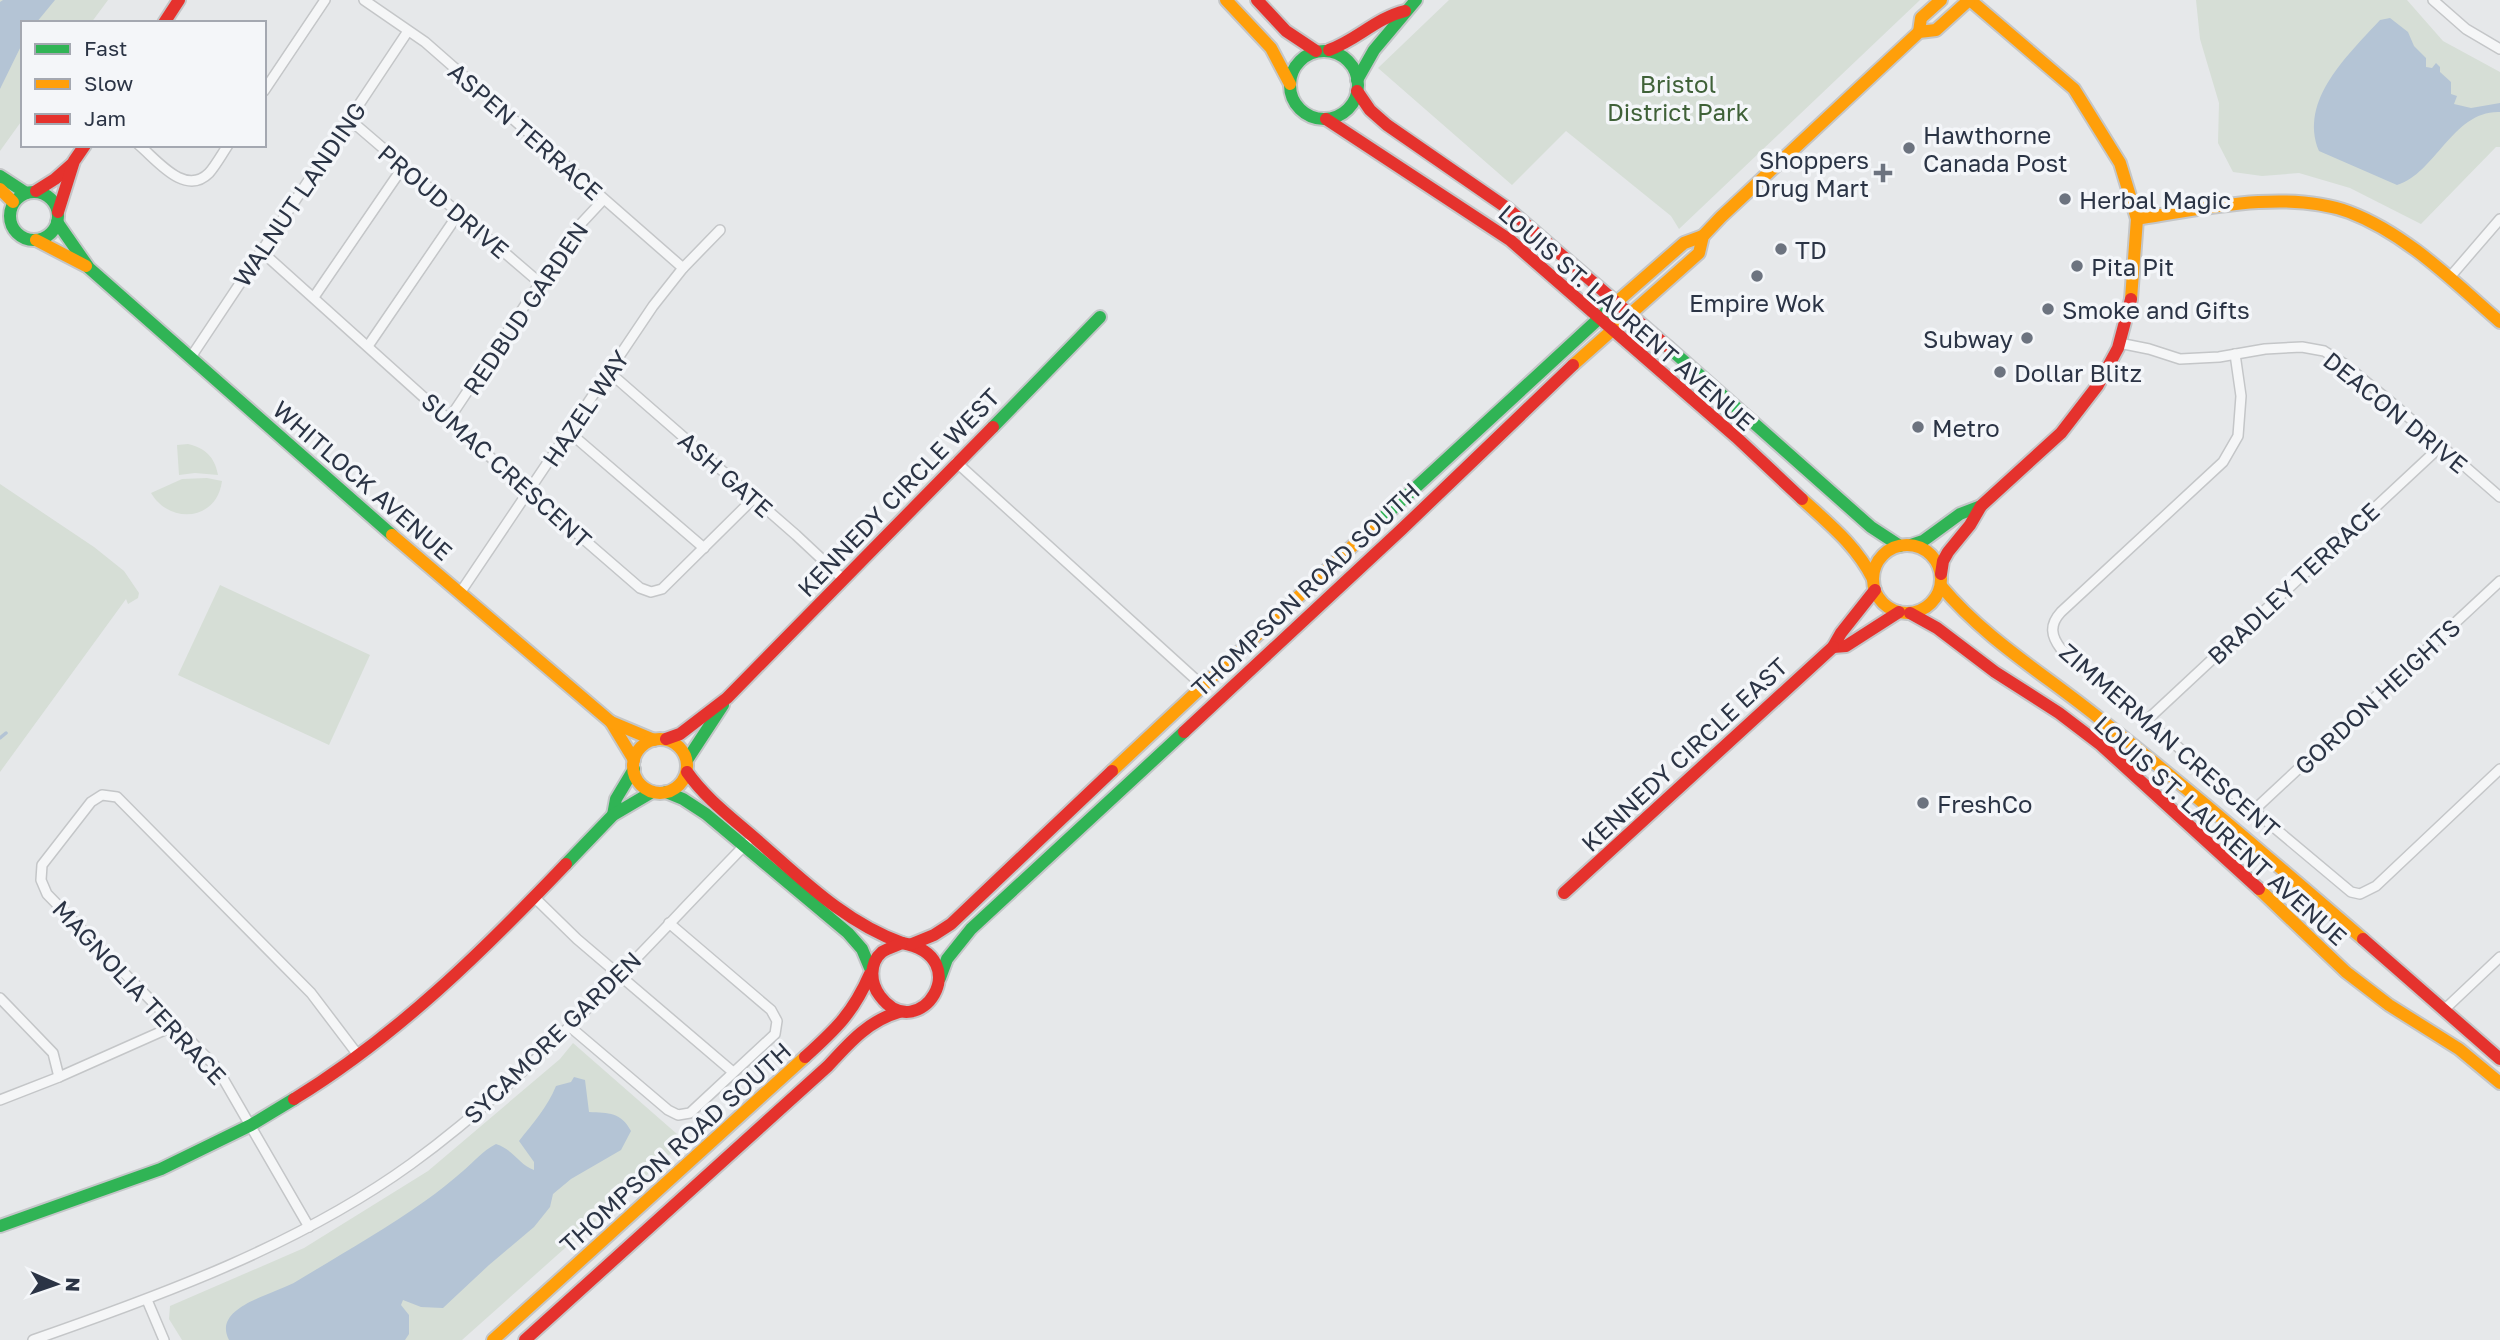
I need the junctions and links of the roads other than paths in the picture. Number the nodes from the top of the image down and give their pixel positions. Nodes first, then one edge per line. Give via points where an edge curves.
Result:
1 (179, 0) edge
2 (324, 0) edge
3 (364, 0) edge
4 (1226, 0) edge
5 (1257, 0) edge
6 (1416, 0) edge
7 (1941, 0) edge
8 (1969, 0) edge
9 (2433, 0) edge
10 (1405, 11) junction
11 (165, 21) edge
12 (408, 31) junction
13 (1919, 32) junction
14 (2500, 49) edge
15 (1321, 51) junction
16 (1290, 84) junction
17 (1357, 85) junction
18 (266, 88) edge
19 (1326, 119) junction
20 (349, 120) junction
21 (84, 147) edge
22 (141, 147) edge
23 (227, 147) edge
24 (74, 161) junction
25 (403, 167) junction
26 (0, 176) edge
27 (0, 188) edge
28 (31, 192) junction
29 (603, 200) junction
30 (13, 202) junction
31 (458, 213) junction
32 (57, 217) junction
33 (2137, 219) junction
34 (2500, 219) edge
35 (720, 230) dead end
36 (1703, 236) junction
37 (36, 240) junction
38 (260, 250) junction
39 (89, 268) junction
40 (684, 268) junction
41 (2450, 278) junction
42 (540, 283) junction
43 (314, 297) junction
44 (1616, 302) junction
45 (1630, 314) junction
46 (1100, 317) dead end
47 (1598, 318) junction
48 (2500, 322) edge
49 (1612, 330) junction
50 (2119, 342) junction
51 (368, 345) junction
52 (2235, 354) junction
53 (191, 357) junction
54 (609, 372) junction
55 (449, 419) junction
56 (569, 432) junction
57 (2441, 446) junction
58 (957, 462) junction
59 (528, 491) junction
60 (2500, 497) edge
61 (754, 498) junction
62 (1981, 506) junction
63 (1905, 546) junction
64 (704, 548) junction
65 (842, 578) junction
66 (1941, 580) junction
67 (2500, 581) edge
68 (1874, 584) junction
69 (460, 593) junction
70 (1904, 613) junction
71 (1833, 647) junction
72 (1203, 686) junction
73 (726, 698) junction
74 (2146, 721) junction
75 (611, 722) junction
76 (660, 740) junction
77 (634, 765) junction
78 (687, 766) junction
79 (2500, 769) edge
80 (652, 792) junction
81 (666, 792) junction
82 (2253, 811) junction
83 (613, 815) junction
84 (749, 841) junction
85 (1564, 893) dead end
86 (534, 897) junction
87 (669, 923) junction
88 (907, 944) junction
89 (2500, 957) edge
90 (870, 971) junction
91 (619, 974) junction
92 (940, 978) junction
93 (0, 998) edge
94 (2446, 1009) junction
95 (899, 1012) junction
96 (176, 1025) junction
97 (569, 1026) junction
98 (358, 1055) junction
99 (2500, 1059) edge
100 (733, 1072) junction
101 (59, 1077) junction
102 (2500, 1083) edge
103 (0, 1100) edge
104 (251, 1125) junction
105 (0, 1226) edge
106 (309, 1227) junction
107 (147, 1300) junction
108 (33, 1340) edge
109 (164, 1340) edge
110 (493, 1340) edge
111 (525, 1340) edge

1 - 11 main road
2 - 18 street
3 - 12 street, ASPEN TERRACE
4 - 16 main road via 1271,48
5 - 15 main road via 1286,30
6 - 10 main road
7 - 13 main road, THOMPSON ROAD SOUTH via 1921,19
8 - 13 main road, THOMPSON ROAD SOUTH via 1936,30
8 - 33 main road via 2074,89 2120,163
9 - 14 street via 2466,29
10 - 15 main road via 1384,17 1342,46
10 - 17 main road via 1374,50
12 - 20 street, WALNUT LANDING
12 - 29 street, ASPEN TERRACE
13 - 36 main road, THOMPSON ROAD SOUTH
15 - 16 main road via 1297,63
15 - 17 main road via 1347,60
16 - 19 main road via 1291,95 1304,113
17 - 19 main road via 1346,110
17 - 44 main road, LOUIS ST. LAURENT AVENUE via 1378,118 1507,208
19 - 47 main road, LOUIS ST. LAURENT AVENUE via 1476,215
20 - 25 street, PROUD DRIVE
20 - 38 street, WALNUT LANDING
21 - 24 main road
22 - 23 street via 188,182 206,176
24 - 28 main road
24 - 32 main road
25 - 31 street, PROUD DRIVE
25 - 43 street
26 - 28 main road
27 - 30 main road
28 - 30 main road
28 - 32 main road via 50,198
29 - 40 street, ASPEN TERRACE
29 - 42 street, REDBUD GARDEN via 576,229
30 - 37 main road via 9,215 13,229
31 - 42 street, PROUD DRIVE
31 - 51 street
32 - 37 main road via 50,234
32 - 39 main road, WHITLOCK AVENUE
33 - 41 main road via 2274,202 2323,205 2347,211 2394,236
33 - 50 main road via 2132,295
34 - 41 street
35 - 40 street, HAZEL WAY
36 - 44 main road, THOMPSON ROAD SOUTH via 1684,243
36 - 45 main road, THOMPSON ROAD SOUTH via 1699,253
37 - 39 main road, WHITLOCK AVENUE
38 - 43 street, SUMAC CRESCENT
38 - 53 street, WALNUT LANDING
39 - 53 main road, WHITLOCK AVENUE
40 - 54 street, HAZEL WAY
41 - 48 main road
42 - 55 street, REDBUD GARDEN
43 - 51 street, SUMAC CRESCENT
44 - 45 main road, LOUIS ST. LAURENT AVENUE
44 - 47 main road, THOMPSON ROAD SOUTH
45 - 49 main road, THOMPSON ROAD SOUTH
45 - 63 main road, LOUIS ST. LAURENT AVENUE via 1871,527
46 - 58 main road, KENNEDY CIRCLE WEST
47 - 49 main road, LOUIS ST. LAURENT AVENUE
47 - 72 main road, THOMPSON ROAD SOUTH
49 - 68 main road, LOUIS ST. LAURENT AVENUE via 1854,548
49 - 92 main road, THOMPSON ROAD SOUTH via 971,929 947,959
50 - 52 street, DEACON DRIVE via 2180,359
50 - 62 main road via 2098,385 2061,433
51 - 55 street, SUMAC CRESCENT
52 - 57 street, DEACON DRIVE via 2302,347 2324,351
52 - 74 street, ZIMMERMAN CRESCENT via 2242,396 2238,436 2223,463 2061,612 2052,627 2061,649
53 - 69 main road, WHITLOCK AVENUE
54 - 56 street, HAZEL WAY
54 - 61 street, ASH GATE
55 - 59 street, SUMAC CRESCENT
56 - 59 street, HAZEL WAY
56 - 64 street
57 - 60 street, DEACON DRIVE
57 - 74 street, BRADLEY TERRACE
58 - 65 main road, KENNEDY CIRCLE WEST
58 - 72 street
59 - 64 street, SUMAC CRESCENT via 640,588 651,592 662,589
59 - 69 street, HAZEL WAY
61 - 64 street, SUMAC CRESCENT
61 - 65 street, ASH GATE
62 - 63 main road via 1960,514 1923,541
62 - 66 main road via 1943,561
63 - 66 main road via 1922,548 1931,555
63 - 68 main road via 1881,558
65 - 73 main road, KENNEDY CIRCLE WEST
66 - 70 main road via 1930,605
66 - 94 main road, LOUIS ST. LAURENT AVENUE via 1966,617 2092,712
67 - 82 street, GORDON HEIGHTS
68 - 70 main road via 1888,608
68 - 71 main road, KENNEDY CIRCLE EAST via 1862,610
69 - 75 main road, WHITLOCK AVENUE
70 - 71 main road, KENNEDY CIRCLE EAST via 1846,646
70 - 102 main road, LOUIS ST. LAURENT AVENUE via 1937,628 2090,737 2346,972 2459,1049
71 - 85 main road, KENNEDY CIRCLE EAST
72 - 88 main road, THOMPSON ROAD SOUTH via 944,930
73 - 76 main road, KENNEDY CIRCLE WEST via 680,734
73 - 78 main road, KENNEDY CIRCLE WEST
74 - 82 street, ZIMMERMAN CRESCENT
75 - 76 main road, WHITLOCK AVENUE
75 - 77 main road, WHITLOCK AVENUE
76 - 77 main road via 641,747
76 - 78 main road via 679,746
77 - 80 main road via 640,783
77 - 83 main road
78 - 81 main road via 679,785
78 - 84 main road via 698,790
79 - 82 street, ZIMMERMAN CRESCENT via 2376,886 2360,894 2343,887
80 - 81 main road
80 - 83 main road
81 - 84 main road
83 - 86 main road
84 - 87 street, SYCAMORE GARDEN
84 - 88 main road via 863,926
84 - 90 main road via 854,939
86 - 91 street
86 - 98 main road via 442,987
87 - 91 street, SYCAMORE GARDEN
87 - 100 street via 771,1010 777,1021 775,1034
88 - 90 main road via 883,951
88 - 92 main road via 932,956
89 - 94 street
90 - 95 main road via 884,1003
90 - 110 main road, THOMPSON ROAD SOUTH via 858,1001 839,1026
91 - 97 street, SYCAMORE GARDEN
91 - 100 street
92 - 95 main road via 932,1000 923,1008
93 - 101 street via 53,1053
94 - 99 main road, LOUIS ST. LAURENT AVENUE
95 - 111 main road, THOMPSON ROAD SOUTH via 865,1026 828,1066
96 - 98 street, MAGNOLIA TERRACE via 47,894 41,880 43,864 91,802 102,795 117,797 138,816 311,993
96 - 101 street
96 - 104 street, MAGNOLIA TERRACE via 217,1068
97 - 100 street via 678,1115 690,1112
97 - 106 street, SYCAMORE GARDEN via 494,1099 409,1165
98 - 104 main road
101 - 103 street
104 - 105 main road via 161,1169
104 - 106 street, MAGNOLIA TERRACE
106 - 107 street, SYCAMORE GARDEN
107 - 108 street, SYCAMORE GARDEN
107 - 109 street

